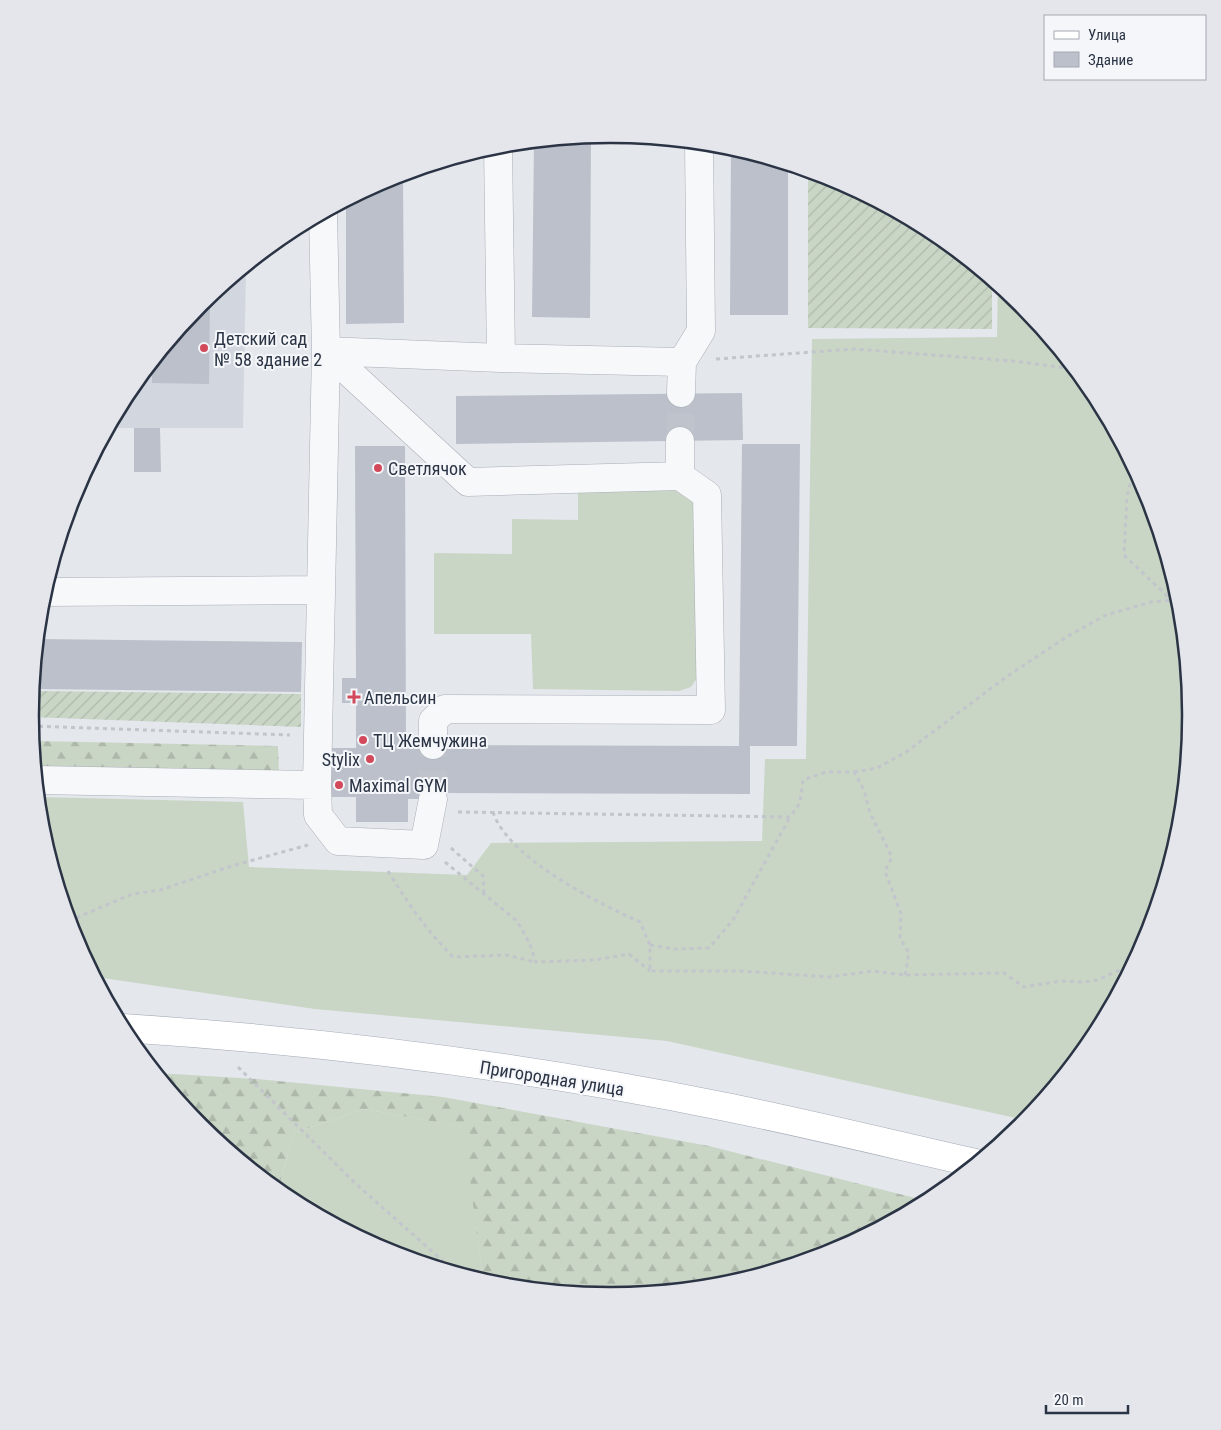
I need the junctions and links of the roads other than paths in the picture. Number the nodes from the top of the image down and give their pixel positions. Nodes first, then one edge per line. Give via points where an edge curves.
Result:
1 (699, 150) edge
2 (498, 154) edge
3 (323, 221) edge
4 (326, 351) junction
5 (501, 358) junction
6 (682, 362) junction
7 (681, 393) tunnel mouth
8 (680, 441) tunnel mouth
9 (680, 476) junction
10 (320, 590) junction
11 (52, 592) edge
12 (433, 745) tunnel mouth
13 (43, 780) edge
14 (317, 785) junction
15 (433, 799) tunnel mouth
16 (132, 1029) edge
17 (968, 1161) edge

1 - 6 lane via 701,331
2 - 5 lane
3 - 4 lane
4 - 5 lane
4 - 9 lane via 468,482
4 - 10 lane
5 - 6 lane
6 - 7 lane
8 - 9 lane
9 - 12 lane via 707,495 710,710 445,709 433,721
10 - 11 lane
10 - 14 lane
13 - 14 lane
14 - 15 lane via 318,815 338,841 426,837
16 - 17 main road, Пригородная улица via 339,1047 522,1071 721,1106

